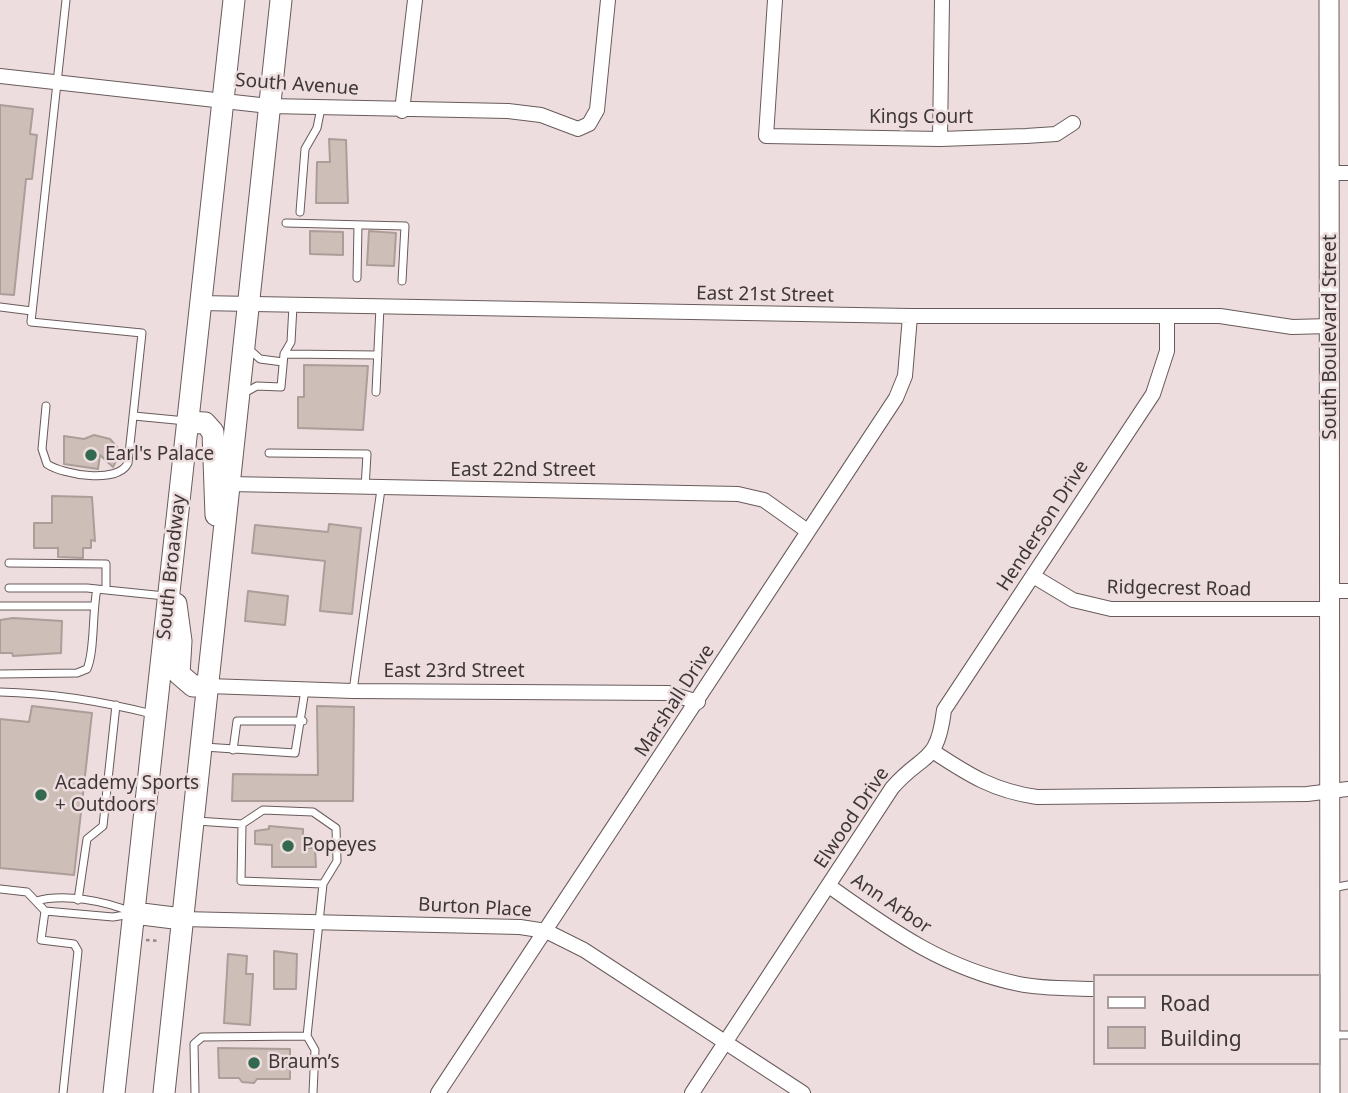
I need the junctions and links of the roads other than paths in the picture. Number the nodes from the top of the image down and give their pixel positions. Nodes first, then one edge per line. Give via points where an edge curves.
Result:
1 (66, 0) edge
2 (234, 0) edge
3 (281, 0) edge
4 (415, 0) edge
5 (608, 0) edge
6 (775, 0) edge
7 (942, 0) edge
8 (1329, 0) edge
9 (0, 76) edge
10 (57, 82) junction
11 (223, 99) junction
12 (269, 106) junction
13 (321, 108) junction
14 (402, 111) junction
15 (1073, 123) dead end
16 (940, 139) junction
17 (1339, 173) edge
18 (300, 212) dead end
19 (286, 223) dead end
20 (358, 225) junction
21 (357, 278) dead end
22 (402, 281) dead end
23 (199, 303) junction
24 (248, 305) junction
25 (293, 306) junction
26 (0, 307) edge
27 (380, 307) junction
28 (32, 311) junction
29 (910, 316) junction
30 (1167, 316) junction
31 (1330, 326) junction
32 (244, 343) junction
33 (284, 354) junction
34 (378, 355) junction
35 (283, 362) junction
36 (376, 392) dead end
37 (238, 400) junction
38 (46, 406) dead end
39 (134, 416) junction
40 (187, 422) junction
41 (269, 453) dead end
42 (229, 484) junction
43 (365, 489) junction
44 (381, 489) junction
45 (806, 530) junction
46 (220, 562) junction
47 (9, 563) dead end
48 (172, 571) junction
49 (1033, 576) junction
50 (9, 588) dead end
51 (97, 589) junction
52 (106, 590) junction
53 (169, 596) junction
54 (1337, 597) edge
55 (0, 606) edge
56 (93, 606) junction
57 (0, 674) edge
58 (208, 686) junction
59 (305, 690) junction
60 (352, 691) junction
61 (0, 692) edge
62 (698, 702) junction
63 (116, 705) junction
64 (156, 715) junction
65 (303, 722) junction
66 (201, 747) junction
67 (233, 750) junction
68 (934, 752) junction
69 (1340, 790) edge
70 (193, 821) junction
71 (242, 824) junction
72 (323, 884) junction
73 (829, 886) junction
74 (1340, 887) edge
75 (0, 889) edge
76 (78, 900) junction
77 (36, 901) junction
78 (45, 911) junction
79 (134, 913) junction
80 (182, 919) junction
81 (320, 922) junction
82 (546, 931) junction
83 (1324, 988) edge
84 (1092, 989) edge
85 (1339, 1035) edge
86 (307, 1036) junction
87 (726, 1041) junction
88 (177, 1043) junction
89 (194, 1044) junction
90 (64, 1093) edge
91 (114, 1093) edge
92 (164, 1093) edge
93 (195, 1093) edge
94 (313, 1093) edge
95 (438, 1093) edge
96 (692, 1093) edge
97 (803, 1093) edge
98 (1330, 1093) edge

1 - 10 lane
2 - 11 main road, South Broadway
3 - 12 main road
4 - 14 street
5 - 14 street, South Avenue via 597,110 589,124 578,129 508,111
6 - 16 street, Kings Court via 766,136
7 - 16 street
8 - 17 main road, South Boulevard Street
9 - 10 street, South Avenue
10 - 11 street, South Avenue
10 - 28 lane
11 - 12 street, South Avenue
11 - 23 main road, South Broadway
12 - 13 street, South Avenue
12 - 24 main road
13 - 14 street, South Avenue
13 - 18 lane via 320,121 305,149
15 - 16 street, Kings Court via 1056,134
17 - 31 main road, South Boulevard Street
19 - 20 lane
20 - 21 lane
20 - 22 lane via 405,226
23 - 24 street, East 21st Street
23 - 40 main road, South Broadway
24 - 25 street, East 21st Street
24 - 32 main road
25 - 27 street, East 21st Street
25 - 33 lane via 291,342
26 - 28 lane
27 - 29 street, East 21st Street
27 - 34 lane
28 - 39 lane via 31,322 142,333
29 - 30 street, East 21st Street
29 - 45 street, Marshall Drive via 905,376 896,398
30 - 31 street, East 21st Street
30 - 49 street, Henderson Drive via 1167,351 1153,394
31 - 54 main road, South Boulevard Street
32 - 35 lane via 260,359
32 - 37 main road
33 - 34 lane
33 - 35 lane
34 - 36 lane
35 - 37 lane via 281,387 257,386
37 - 42 main road
38 - 39 lane via 43,457 55,470 65,472 113,477 125,470
39 - 40 lane
40 - 46 main road via 205,424 213,432
40 - 48 main road, South Broadway
41 - 43 lane via 367,453
42 - 43 street, East 22nd Street
42 - 46 main road
43 - 44 street, East 22nd Street
44 - 45 street, East 22nd Street via 738,494 764,500
44 - 60 lane
45 - 62 street, Marshall Drive
46 - 58 main road
47 - 52 lane via 106,564
48 - 53 main road, South Broadway
48 - 58 main road via 181,641 179,674 193,686
49 - 54 street, Ridgecrest Road via 1073,600 1111,609
49 - 68 street, Henderson Drive via 944,710
50 - 51 lane
51 - 52 lane
51 - 56 lane
52 - 53 lane
53 - 64 main road, South Broadway
54 - 69 main road, South Boulevard Street
55 - 56 lane
56 - 57 lane via 87,668 77,673
58 - 59 street, East 23rd Street
58 - 66 main road
59 - 60 street, East 23rd Street
59 - 65 lane
60 - 62 street, East 23rd Street via 668,693
61 - 63 lane via 38,692
62 - 82 street, Marshall Drive
63 - 64 lane
63 - 76 lane via 103,826 87,839
64 - 79 main road, South Broadway
65 - 67 lane via 295,753
65 - 67 lane via 237,721
66 - 67 lane
66 - 70 main road
68 - 69 street via 1005,792 1037,797
68 - 73 street, Elwood Drive via 892,788
69 - 74 main road, South Boulevard Street
70 - 71 lane
70 - 80 main road
71 - 72 lane via 241,881
71 - 72 lane via 263,810 313,812 324,817 336,828 337,861
72 - 81 lane
73 - 84 street, Ann Arbor via 914,945 974,972 1021,985
73 - 87 street, Elwood Drive
74 - 83 main road, South Boulevard Street
75 - 77 lane via 27,892
76 - 77 lane
76 - 79 lane
77 - 78 lane
78 - 79 lane via 113,917
78 - 90 lane via 41,940 74,944 78,951
79 - 80 main road
79 - 91 main road, South Broadway
80 - 81 street, Burton Place
80 - 88 main road
81 - 82 street, Burton Place
81 - 86 lane
82 - 87 street, Burton Place via 584,950
82 - 95 street, Marshall Drive
83 - 85 main road, South Boulevard Street
85 - 98 main road, South Boulevard Street
86 - 89 lane via 203,1037
86 - 94 lane via 315,1048
87 - 96 street, Elwood Drive
87 - 97 street, Burton Place
88 - 89 lane
88 - 92 main road
89 - 93 lane

